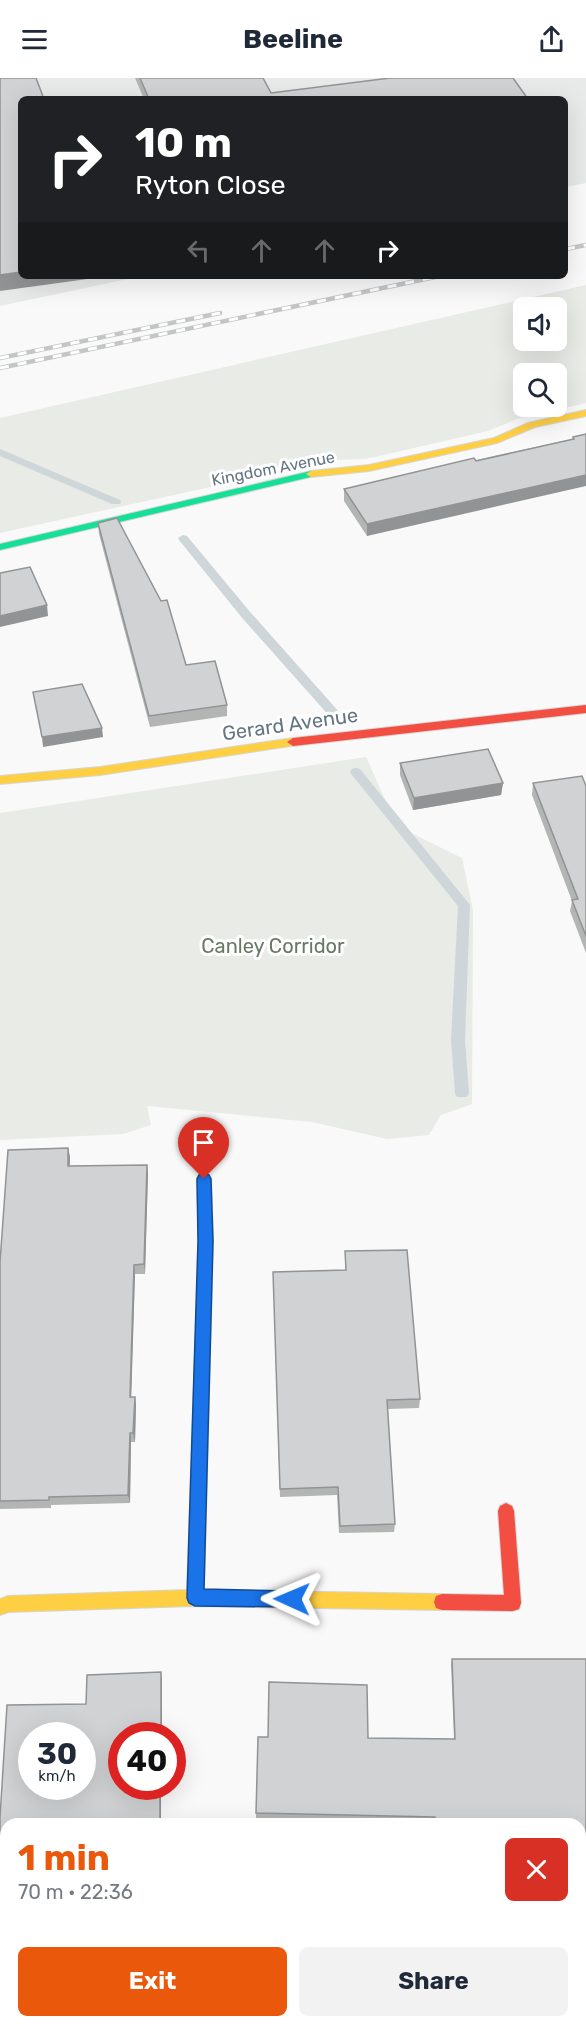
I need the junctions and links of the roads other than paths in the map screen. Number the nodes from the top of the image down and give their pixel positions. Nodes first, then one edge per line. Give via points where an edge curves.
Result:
1 (586, 413) edge
2 (0, 547) edge
3 (586, 709) edge
4 (0, 780) edge
5 (204, 1179) dead end
6 (506, 1511) dead end
7 (195, 1598) junction
8 (0, 1607) edge

1 - 2 street, Kingdom Avenue via 532,425 486,442 369,468 303,475
3 - 4 street, Gerard Avenue via 311,739 100,771
5 - 7 street via 206,1241
6 - 7 street via 513,1603
7 - 8 street

